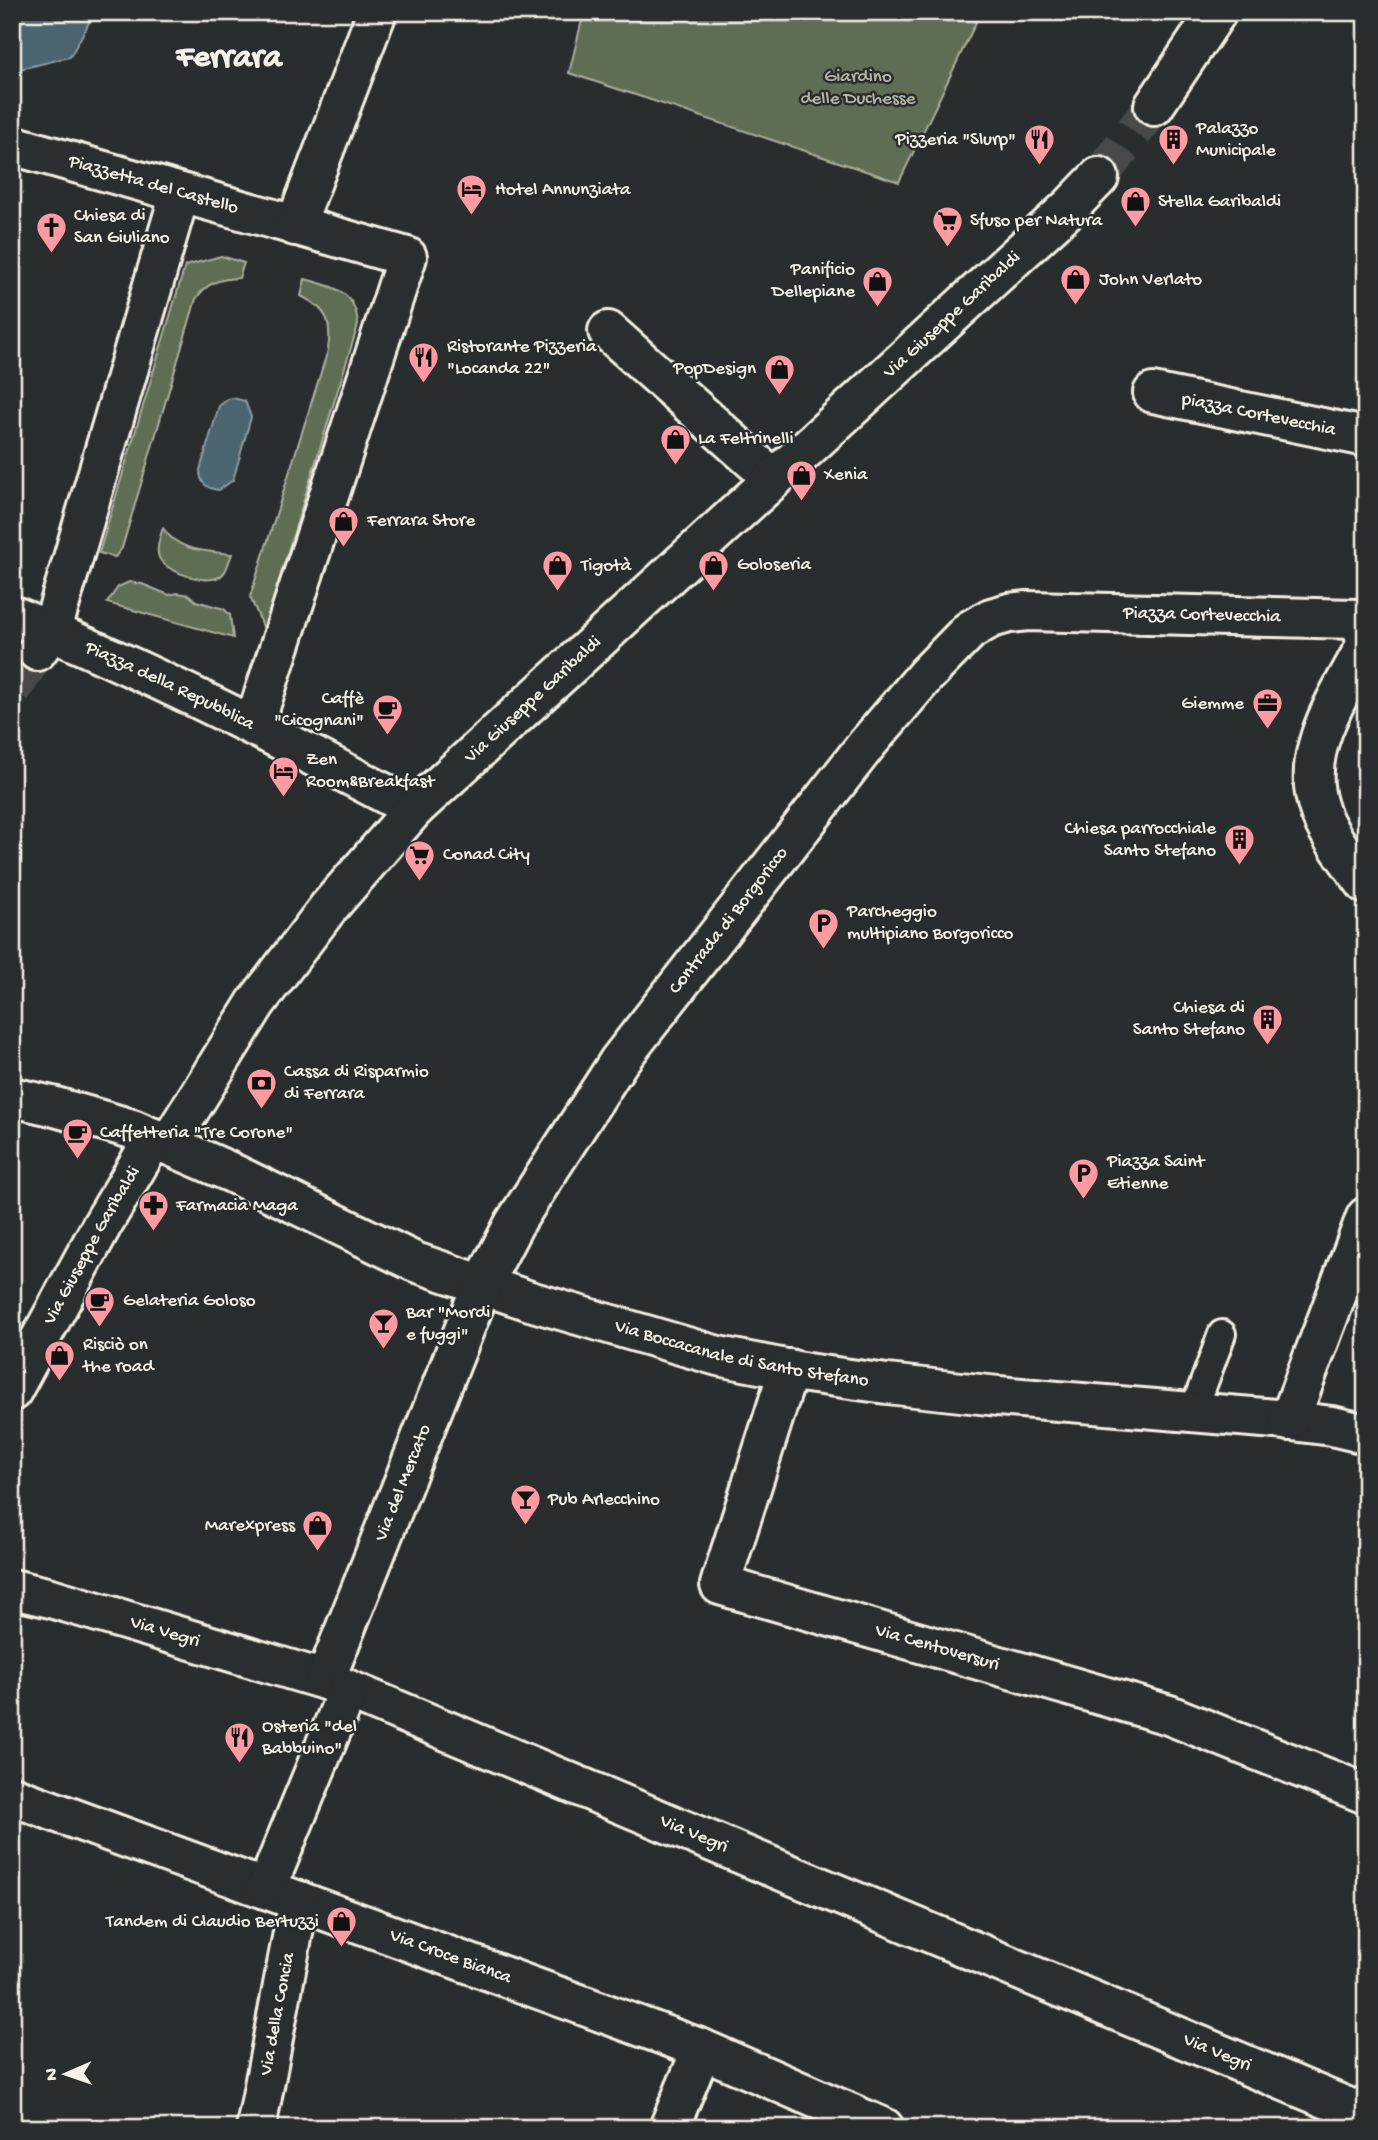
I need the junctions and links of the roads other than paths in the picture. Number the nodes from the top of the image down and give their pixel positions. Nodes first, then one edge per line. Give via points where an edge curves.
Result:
1 (377, 12) edge
2 (1217, 12) edge
3 (1154, 106) tunnel mouth
4 (12, 145) edge
5 (1099, 177) tunnel mouth
6 (180, 193) junction
7 (295, 226) junction
8 (407, 257) joint
9 (608, 331) dead end
10 (1153, 393) dead end
11 (1366, 437) edge
12 (774, 479) junction
13 (1028, 611) joint
14 (12, 615) edge
15 (1366, 637) edge
16 (45, 641) junction
17 (1366, 645) edge
18 (254, 725) junction
19 (414, 808) junction
20 (1366, 884) edge
21 (12, 1097) edge
22 (161, 1142) junction
23 (1366, 1217) edge
24 (482, 1285) junction
25 (1222, 1334) dead end
26 (789, 1369) junction
27 (12, 1391) edge
28 (1193, 1412) junction
29 (1289, 1421) junction
30 (1366, 1434) edge
31 (12, 1589) edge
32 (336, 1685) junction
33 (1366, 1794) edge
34 (12, 1796) edge
35 (283, 1895) junction
36 (702, 2049) junction
37 (1366, 2115) edge
38 (256, 2128) edge
39 (669, 2128) edge
40 (884, 2128) edge

1 - 7 street
2 - 3 street
4 - 6 street, Piazzetta del Castello
5 - 12 street, Via Giuseppe Garibaldi
6 - 7 street, Piazzetta del Castello
6 - 16 street
7 - 8 street, Piazzetta del Castello
8 - 18 street, Piazza della Repubblica
9 - 12 street
10 - 11 street, piazza Cortevecchia
12 - 19 street, Via Giuseppe Garibaldi
13 - 15 street, Piazza Cortevecchia via 1357,619
13 - 24 street, Contrada di Borgoricco via 1000,615 970,629 867,744 620,1061 514,1224
14 - 16 street, Piazza della Repubblica
16 - 18 street, Piazza della Repubblica
17 - 20 street via 1324,727 1313,767 1318,807
18 - 19 street
19 - 22 street, Via Giuseppe Garibaldi via 328,908 256,1003
21 - 22 street, Via Boccacanale di Santo Stefano via 132,1129
22 - 24 street, Via Boccacanale di Santo Stefano via 415,1262
22 - 27 street, Via Giuseppe Garibaldi via 102,1225
23 - 29 street
24 - 26 street, Via Boccacanale di Santo Stefano via 718,1356
24 - 32 street, Via del Mercato
25 - 28 lane
26 - 28 street, Via Boccacanale di Santo Stefano via 999,1396
26 - 33 street, Via Centoversuri via 720,1585 1169,1715
28 - 29 street, Via Boccacanale di Santo Stefano
29 - 30 street, Via Boccacanale di Santo Stefano
31 - 32 street, Via Vegri
32 - 35 street, Via della Concia
32 - 37 street, Via Vegri
34 - 35 street, Via Croce Bianca
35 - 36 street, Via Croce Bianca
35 - 38 street, Via della Concia
36 - 39 street
36 - 40 street, Via Croce Bianca

